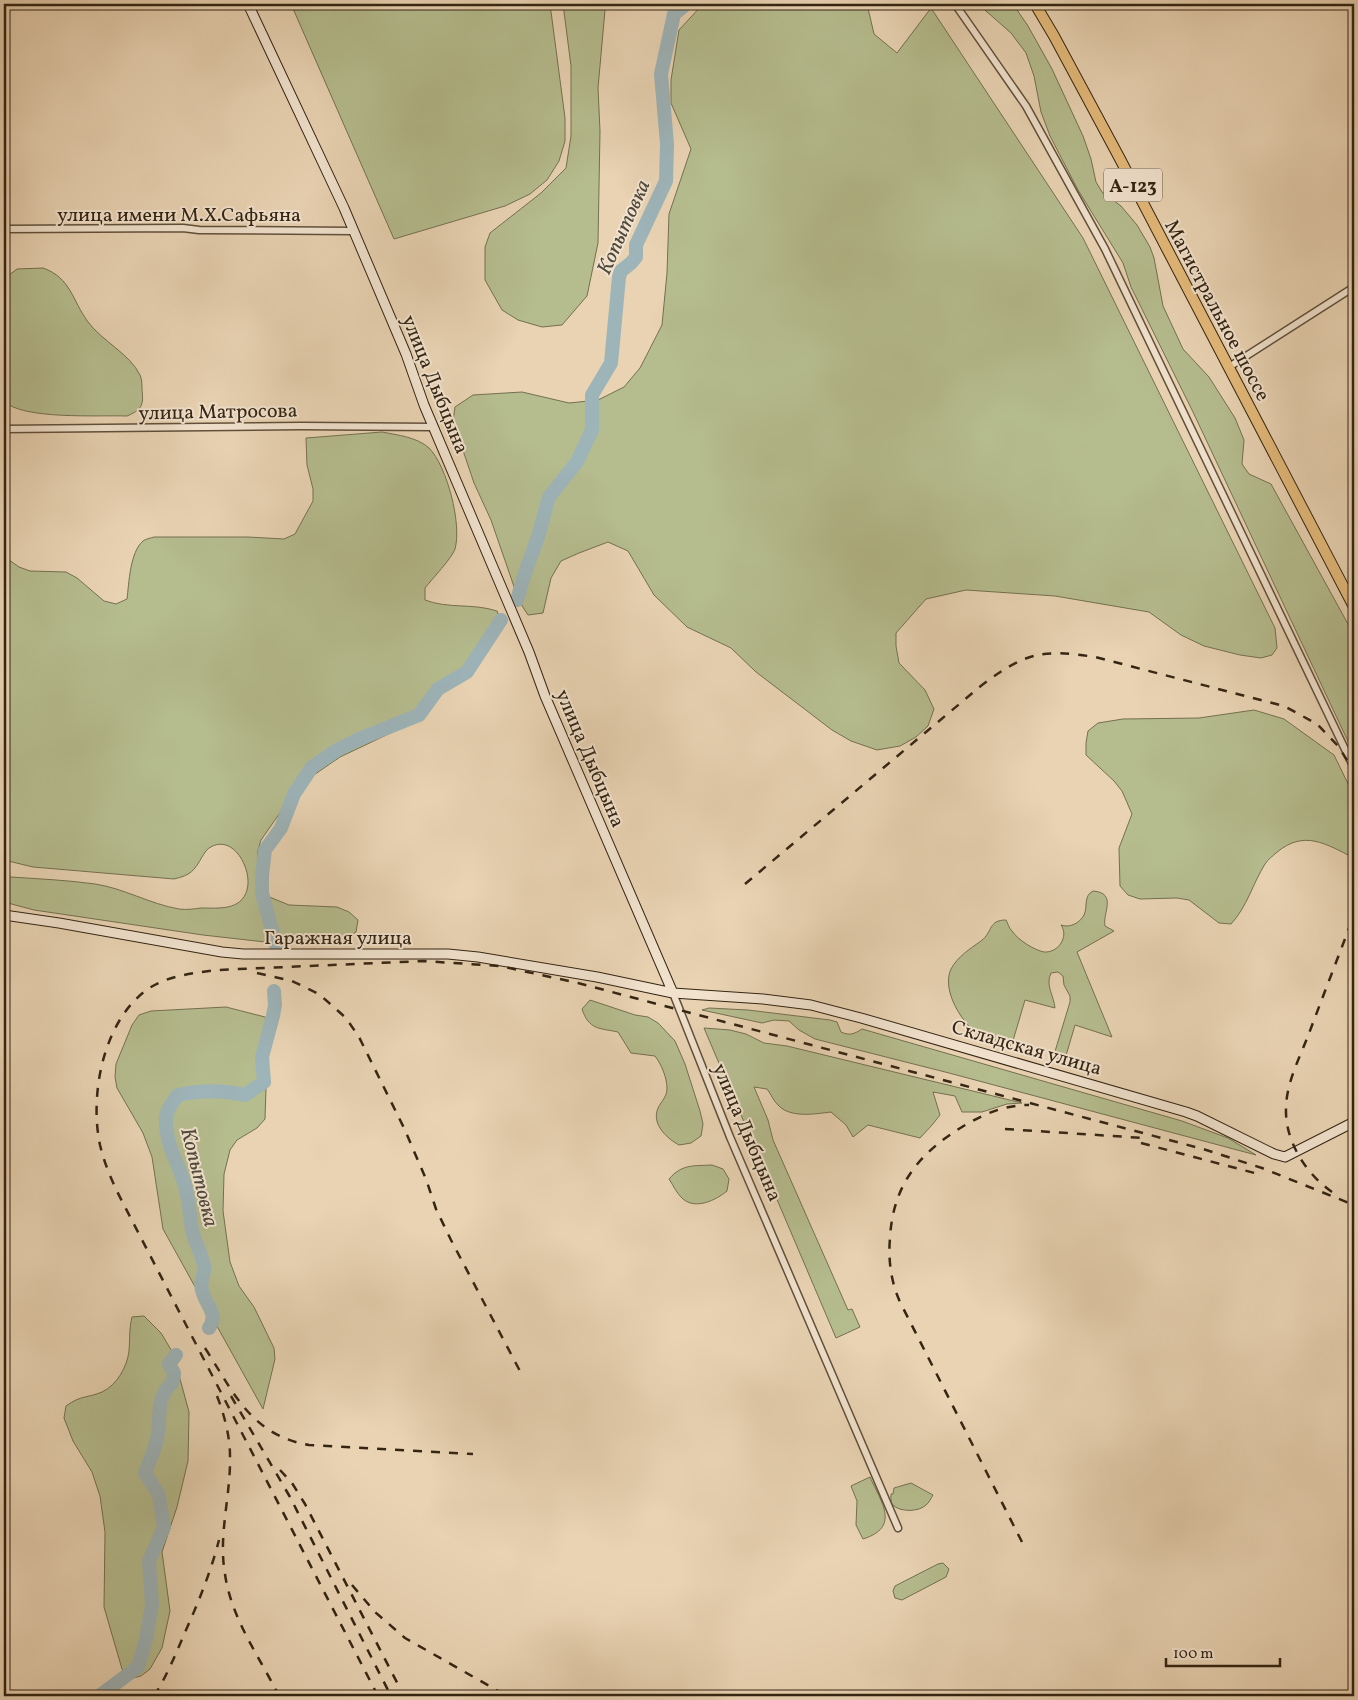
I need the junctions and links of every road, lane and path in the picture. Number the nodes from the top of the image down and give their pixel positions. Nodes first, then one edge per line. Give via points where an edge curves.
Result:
1 (248, 4) edge
2 (955, 4) edge
3 (1035, 4) edge
4 (4, 229) edge
5 (354, 231) junction
6 (1354, 288) edge
7 (1228, 367) junction
8 (433, 427) junction
9 (4, 430) edge
10 (1354, 607) edge
11 (1354, 768) edge
12 (4, 915) edge
13 (673, 993) junction
14 (1354, 1122) edge
15 (898, 1528) dead end

1 - 5 street, улица Дыбцына
2 - 11 street via 1026,106 1105,249
3 - 7 main road, Магистральное шоссе / А-123
4 - 5 street, улица имени М.Х.Сафьяна
5 - 8 street, улица Дыбцына
6 - 7 street
7 - 10 main road, Магистральное шоссе / А-123
8 - 9 street, улица Матросова
8 - 13 street, улица Дыбцына
12 - 13 street, Гаражная улица via 243,954 439,954 478,957
13 - 14 street, Складская улица via 811,1005 861,1018 1186,1112 1285,1157
13 - 15 street, улица Дыбцына via 730,1137

